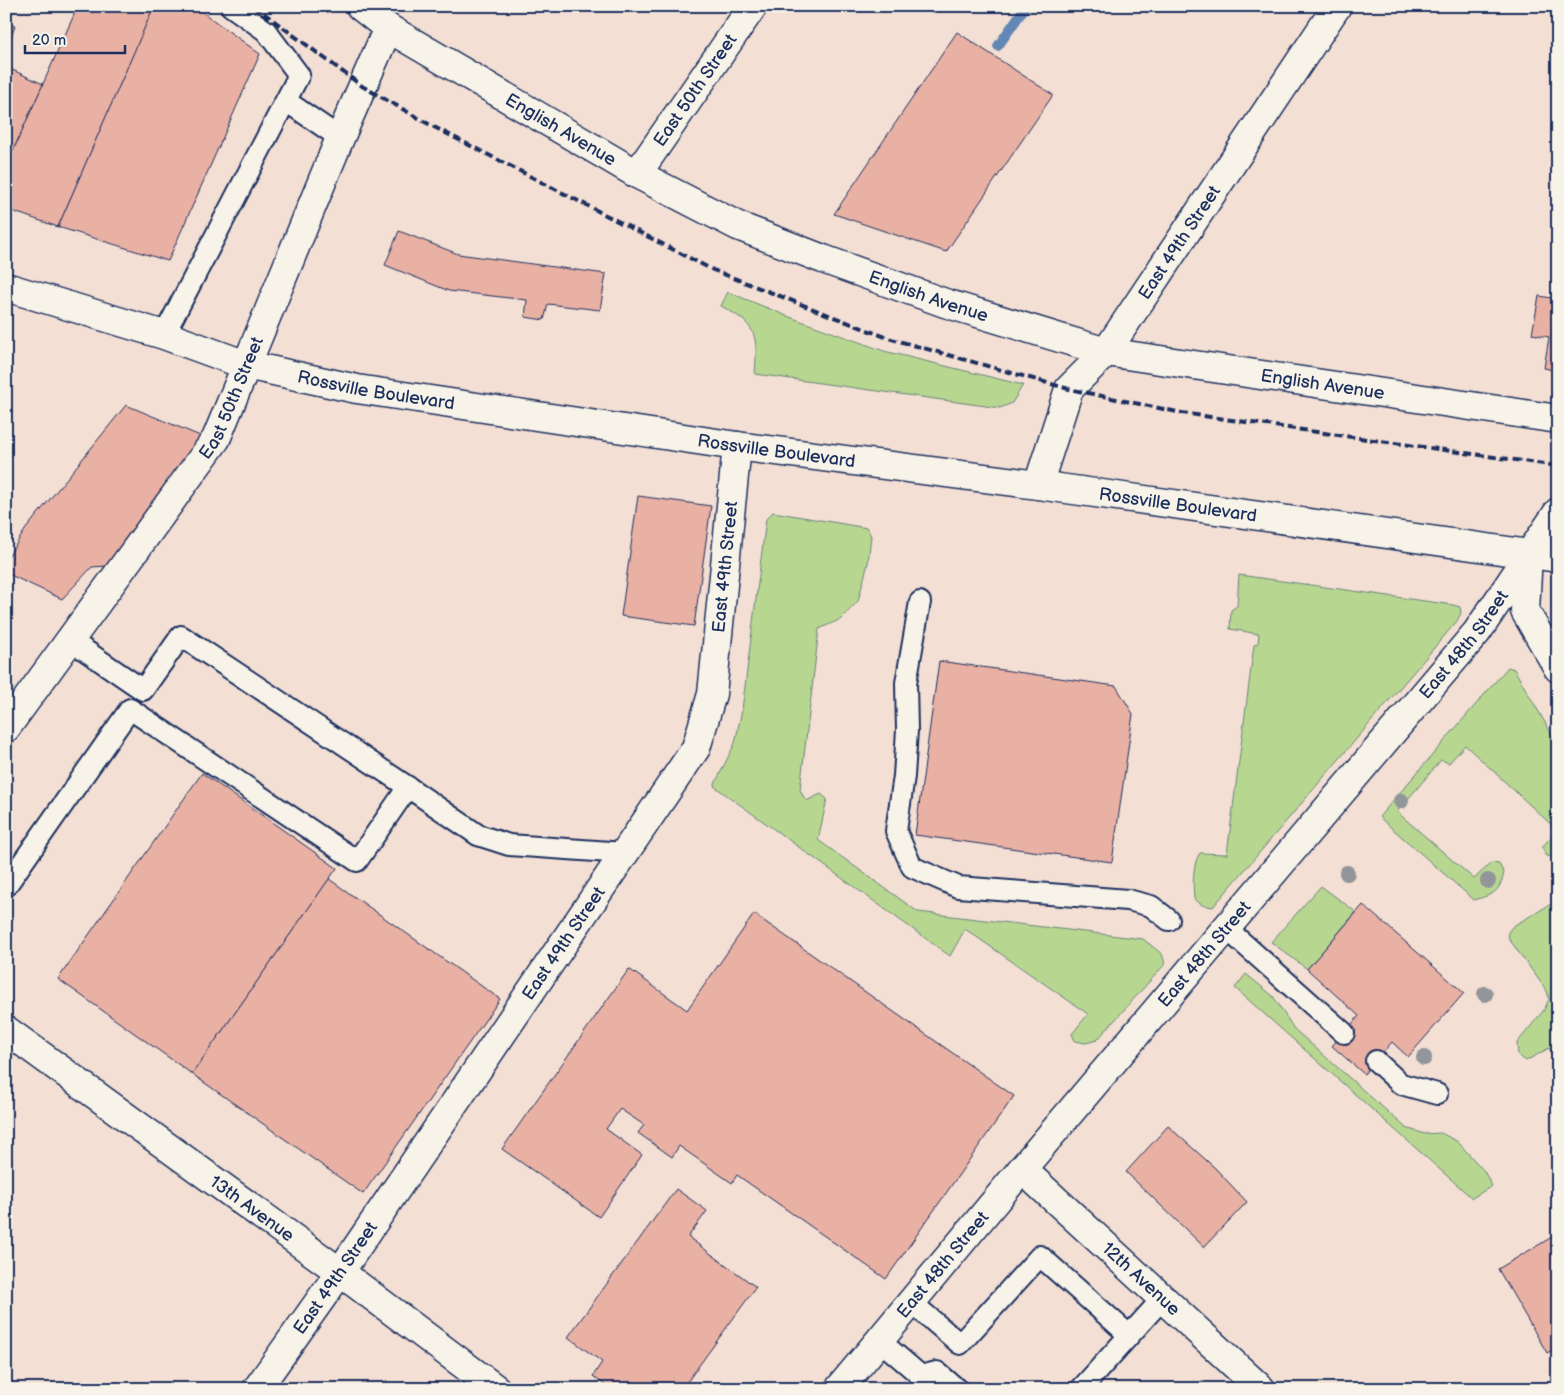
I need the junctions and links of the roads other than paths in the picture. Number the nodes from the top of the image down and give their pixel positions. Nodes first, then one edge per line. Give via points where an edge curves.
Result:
1 (231, 6) edge
2 (360, 6) edge
3 (753, 6) edge
4 (1337, 6) edge
5 (388, 28) junction
6 (286, 101) junction
7 (340, 138) junction
8 (637, 174) junction
9 (6, 287) edge
10 (164, 335) junction
11 (1106, 352) junction
12 (246, 365) junction
13 (1558, 419) edge
14 (737, 446) junction
15 (1038, 485) junction
16 (1558, 512) edge
17 (1528, 554) junction
18 (1558, 558) edge
19 (920, 602) dead end
20 (70, 640) junction
21 (1558, 668) edge
22 (143, 690) junction
23 (130, 709) junction
24 (6, 728) edge
25 (408, 787) junction
26 (625, 853) junction
27 (6, 886) edge
28 (1170, 920) dead end
29 (1226, 928) junction
30 (6, 1030) edge
31 (1344, 1033) dead end
32 (1376, 1061) dead end
33 (1437, 1094) dead end
34 (1022, 1169) junction
35 (340, 1272) junction
36 (1163, 1298) junction
37 (911, 1302) junction
38 (1130, 1335) junction
39 (879, 1340) junction
40 (257, 1389) edge
41 (496, 1389) edge
42 (839, 1389) edge
43 (957, 1389) edge
44 (1081, 1389) edge
45 (1261, 1389) edge

1 - 6 lane via 266,32 299,75
2 - 5 main road, English Avenue
3 - 8 main road, East 50th Street
4 - 11 main road, East 49th Street
5 - 7 main road, East 50th Street
5 - 8 main road, English Avenue
6 - 7 lane
6 - 10 lane
7 - 12 main road, East 50th Street
8 - 11 main road, English Avenue via 738,226 823,259 945,303
9 - 10 main road, Rossville Boulevard
10 - 12 main road, Rossville Boulevard
11 - 13 main road, English Avenue
11 - 15 main road, East 49th Street via 1069,389
12 - 14 main road, Rossville Boulevard via 357,389
12 - 20 main road, East 50th Street via 216,439
14 - 15 main road, Rossville Boulevard
14 - 26 main road, East 49th Street via 712,694 696,748
15 - 17 main road, Rossville Boulevard
16 - 17 main road, East 48th Street
17 - 18 main road, Rossville Boulevard
17 - 21 main road via 1525,611
17 - 29 main road, East 48th Street via 1477,632
19 - 28 lane via 906,683 904,776 896,831 912,867 958,887 1128,900 1151,906
20 - 22 lane
20 - 24 main road, East 50th Street
22 - 23 lane
22 - 25 lane via 181,636
23 - 25 lane via 357,861
23 - 27 lane
25 - 26 lane via 478,835 509,845
26 - 35 main road, East 49th Street
29 - 31 lane
29 - 34 main road, East 48th Street
30 - 35 main road, 13th Avenue
32 - 33 lane via 1401,1084
34 - 36 main road, 12th Avenue
34 - 37 main road, East 48th Street
35 - 40 main road, East 49th Street
35 - 41 main road, 13th Avenue
36 - 38 lane
36 - 45 main road, 12th Avenue
37 - 38 lane via 960,1344 1040,1256
37 - 39 main road, East 48th Street
38 - 44 lane
39 - 42 main road, East 48th Street
39 - 43 lane via 921,1376 937,1372

